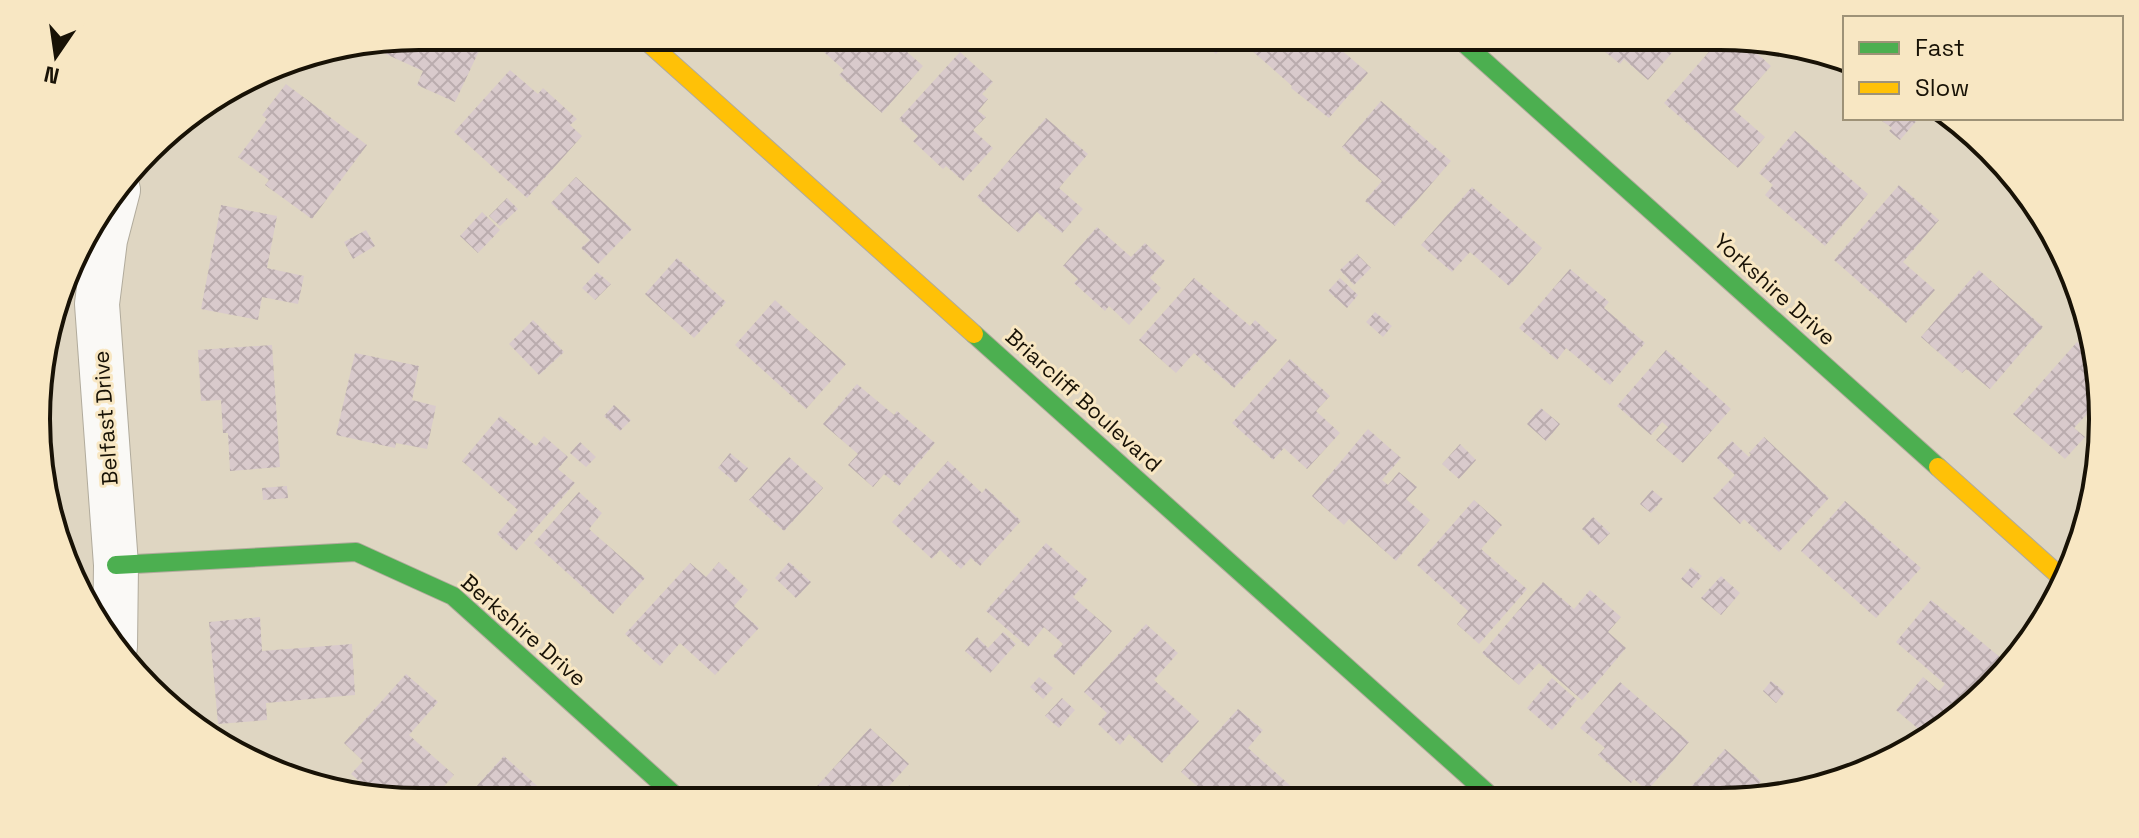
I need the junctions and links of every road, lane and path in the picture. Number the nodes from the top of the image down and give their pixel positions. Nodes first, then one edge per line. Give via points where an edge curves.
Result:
1 (657, 50) edge
2 (1472, 50) edge
3 (112, 215) edge
4 (116, 565) junction
5 (2055, 572) edge
6 (115, 629) edge
7 (667, 788) edge
8 (1482, 788) edge

1 - 8 street, Briarcliff Boulevard
2 - 5 street, Yorkshire Drive
3 - 4 street, Belfast Drive via 97,304
4 - 6 street, Belfast Drive
4 - 7 street, Berkshire Drive via 356,552 453,596

